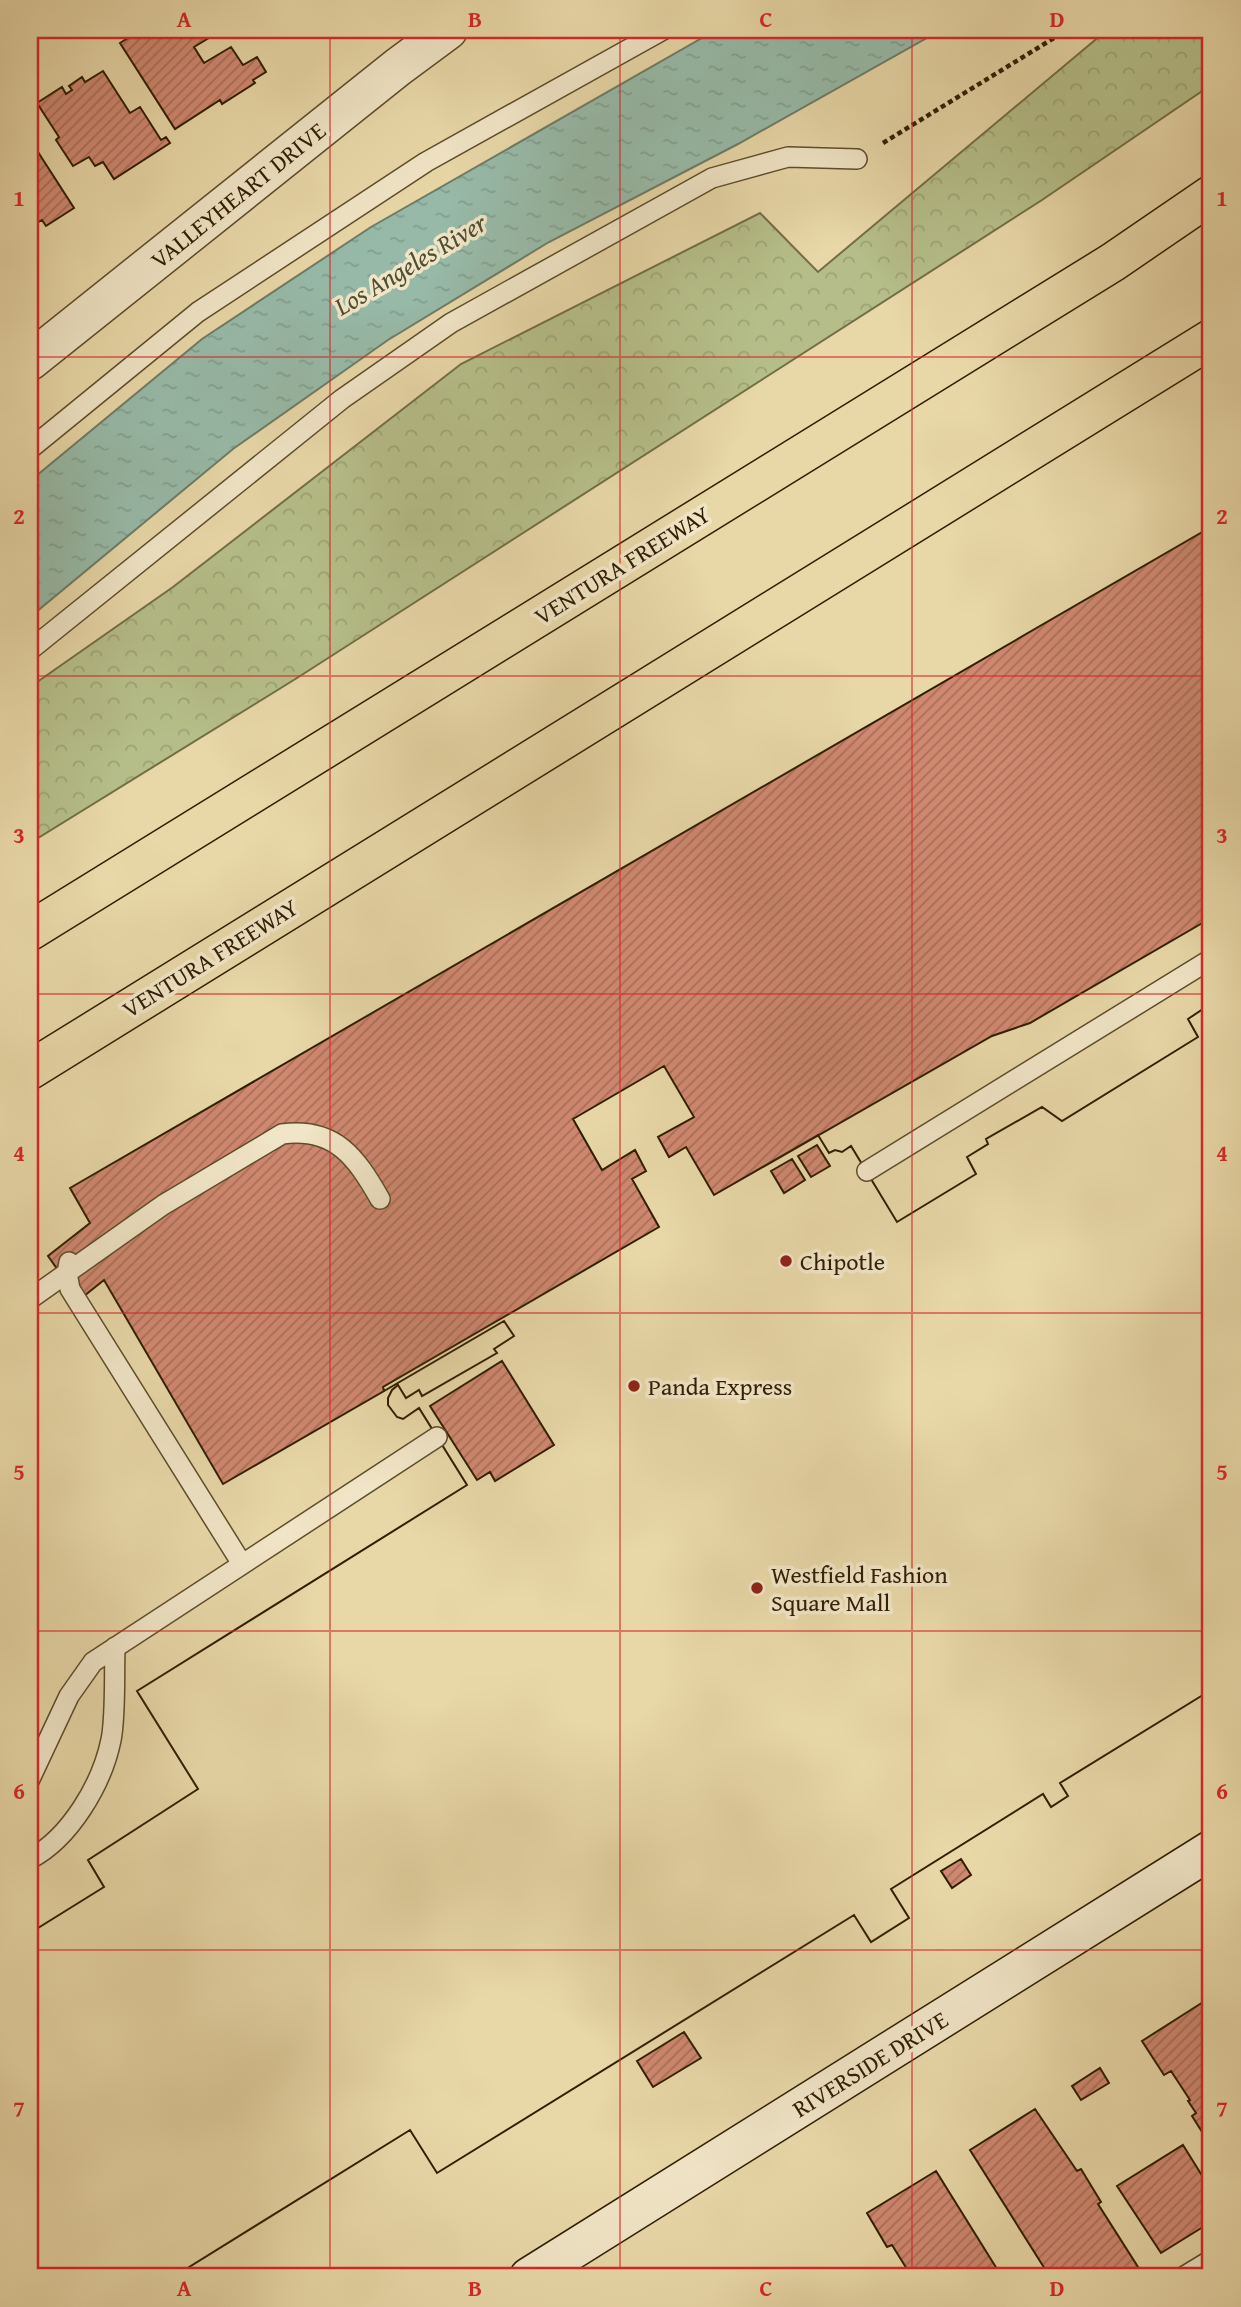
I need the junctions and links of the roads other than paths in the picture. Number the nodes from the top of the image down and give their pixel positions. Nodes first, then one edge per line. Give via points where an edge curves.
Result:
1 (449, 30) edge
2 (663, 30) edge
3 (857, 159) road end
4 (1211, 195) edge
5 (1211, 339) edge
6 (30, 361) edge
7 (30, 449) edge
8 (30, 650) edge
9 (30, 931) edge
10 (1211, 959) edge
11 (30, 1070) edge
12 (867, 1171) dead end
13 (380, 1199) dead end
14 (84, 1248) dead end
15 (66, 1273) junction
16 (30, 1299) edge
17 (437, 1437) dead end
18 (242, 1564) junction
19 (115, 1647) junction
20 (30, 1779) edge
21 (1211, 1850) edge
22 (30, 1859) edge
23 (1211, 2260) edge
24 (529, 2277) edge
25 (1183, 2277) edge

1 - 6 main road, VALLEYHEART DRIVE
2 - 7 lane via 426,162 198,312
3 - 8 lane via 788,157 712,178 451,323 342,398
4 - 9 highway, VENTURA FREEWAY via 1113,262
5 - 11 highway, VENTURA FREEWAY
10 - 12 lane
13 - 15 lane via 362,1167 335,1142 318,1134 282,1134 163,1205
14 - 15 lane via 67,1264
15 - 16 lane
15 - 18 lane via 70,1289
17 - 18 lane
18 - 19 lane
19 - 20 lane via 80,1678
19 - 22 lane via 111,1739 96,1786 72,1822
21 - 24 main road, RIVERSIDE DRIVE
23 - 25 lane

